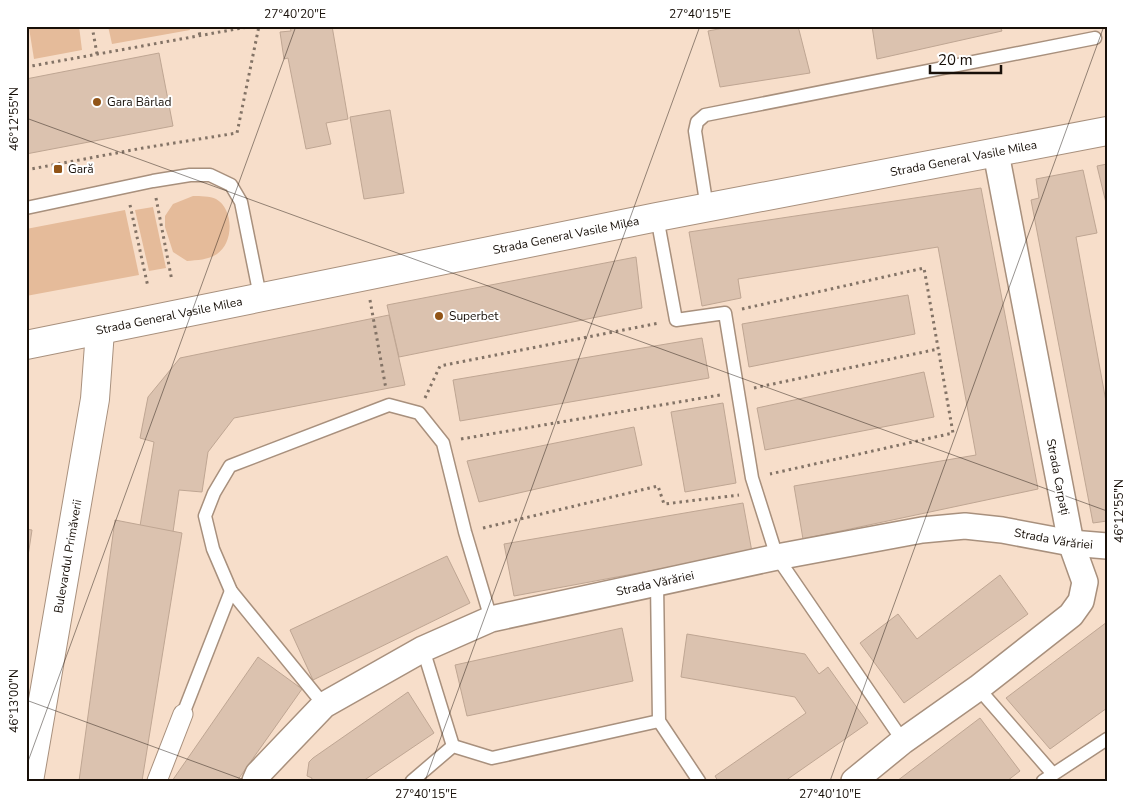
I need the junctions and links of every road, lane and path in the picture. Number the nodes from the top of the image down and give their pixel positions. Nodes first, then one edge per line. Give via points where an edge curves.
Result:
1 (92, 26) edge
2 (198, 26) edge
3 (253, 26) edge
4 (259, 26) edge
5 (200, 36) junction
6 (1096, 38) dead end
7 (97, 54) junction
8 (26, 67) edge
9 (1107, 131) edge
10 (996, 153) junction
11 (26, 170) edge
12 (153, 181) junction
13 (126, 188) junction
14 (26, 208) edge
15 (707, 208) junction
16 (657, 217) junction
17 (366, 275) junction
18 (172, 281) dead end
19 (148, 287) dead end
20 (260, 296) junction
21 (724, 313) junction
22 (676, 320) junction
23 (100, 331) junction
24 (26, 345) edge
25 (938, 349) junction
26 (739, 391) junction
27 (389, 405) junction
28 (419, 412) junction
29 (443, 442) junction
30 (752, 478) junction
31 (756, 492) junction
32 (465, 532) junction
33 (1071, 543) junction
34 (1107, 546) edge
35 (777, 557) junction
36 (657, 583) junction
37 (231, 592) junction
38 (491, 619) junction
39 (423, 649) junction
40 (978, 688) junction
41 (324, 705) junction
42 (183, 714) joint
43 (659, 720) junction
44 (1107, 739) edge
45 (903, 741) junction
46 (453, 746) junction
47 (1048, 777) edge
48 (28, 781) edge
49 (157, 781) edge
50 (255, 781) edge
51 (412, 781) edge
52 (700, 781) edge
53 (854, 781) edge

1 - 7 path
2 - 5 path
3 - 5 path
4 - 11 path via 237,133
5 - 7 path
6 - 15 lane via 705,115 697,122 695,130
7 - 8 path
9 - 10 main road, Strada General Vasile Milea
10 - 15 main road, Strada General Vasile Milea
10 - 33 street, Strada Carpați
12 - 13 lane
12 - 18 path
12 - 20 lane via 210,175 231,186 241,202
13 - 14 lane
13 - 19 path
15 - 16 main road, Strada General Vasile Milea
16 - 17 main road, Strada General Vasile Milea
16 - 22 lane
17 - 20 main road, Strada General Vasile Milea
17 - 27 path
20 - 23 main road, Strada General Vasile Milea
21 - 22 lane
21 - 25 path via 924,268
21 - 26 lane
22 - 28 path via 440,366
23 - 24 main road, Strada General Vasile Milea
23 - 48 main road, Bulevardul Primăverii via 95,399
25 - 26 path
25 - 30 path via 953,433
26 - 29 path
26 - 30 lane
27 - 28 lane
27 - 37 lane via 230,466 205,516 213,549
28 - 29 lane
29 - 32 lane
30 - 31 lane
31 - 32 path via 664,504 658,486
31 - 35 lane
32 - 38 lane
33 - 34 street, Strada Vărăriei
33 - 35 street, Strada Vărăriei via 965,526 922,530
33 - 40 street, Strada Carpați via 1085,582 1082,601 1071,615
35 - 36 street, Strada Vărăriei
35 - 45 lane
36 - 38 street, Strada Vărăriei
36 - 43 lane
37 - 41 lane
37 - 42 lane
38 - 39 street, Strada Vărăriei
39 - 41 street, Strada Vărăriei
39 - 46 lane
40 - 45 street, Strada Carpați
40 - 47 lane
41 - 50 street, Strada Vărăriei
42 - 49 street
43 - 46 lane via 492,758
43 - 52 lane
44 - 47 lane
45 - 53 street, Strada Carpați
46 - 51 lane

